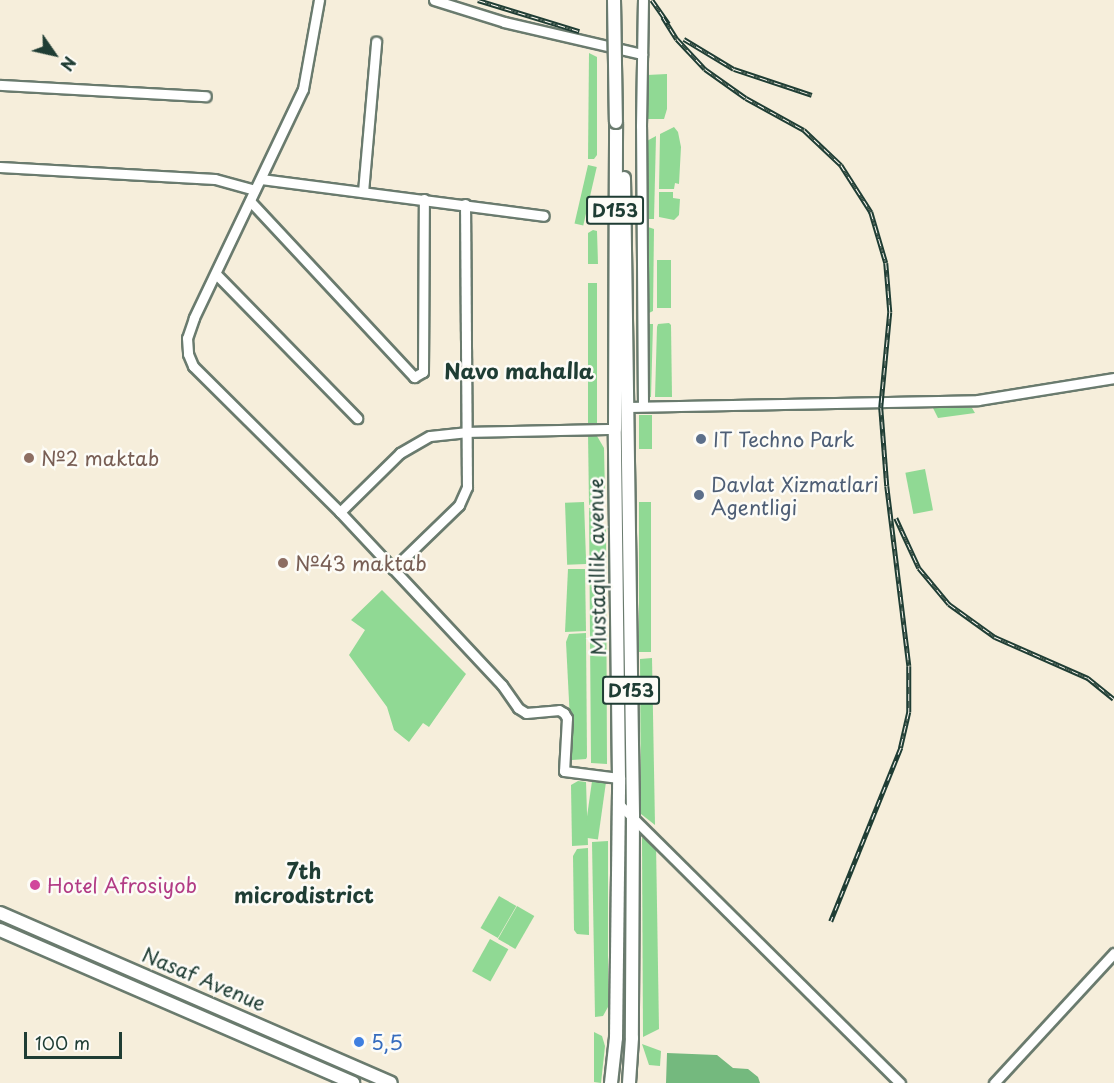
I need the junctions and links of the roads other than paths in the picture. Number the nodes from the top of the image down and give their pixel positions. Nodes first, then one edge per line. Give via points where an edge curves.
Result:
1 (319, 0) edge
2 (434, 0) edge
3 (614, 0) edge
4 (621, 0) edge
5 (643, 0) edge
6 (376, 42) dead end
7 (642, 54) junction
8 (0, 85) edge
9 (206, 96) dead end
10 (619, 122) junction
11 (0, 167) edge
12 (261, 179) junction
13 (255, 190) junction
14 (363, 192) junction
15 (424, 200) junction
16 (250, 201) junction
17 (465, 204) junction
18 (544, 216) dead end
19 (216, 274) junction
20 (620, 311) junction
21 (1114, 378) edge
22 (643, 406) junction
23 (628, 407) junction
24 (357, 418) dead end
25 (615, 429) junction
26 (468, 432) junction
27 (340, 512) junction
28 (393, 569) junction
29 (626, 778) junction
30 (619, 804) junction
31 (633, 817) junction
32 (0, 913) edge
33 (0, 930) edge
34 (1114, 953) edge
35 (353, 1083) edge
36 (391, 1083) edge
37 (611, 1083) edge
38 (628, 1083) edge
39 (900, 1083) edge
40 (994, 1083) edge

1 - 12 street via 303,89
2 - 7 street via 504,22
3 - 10 main road, D153, bridge
4 - 10 main road, D153
5 - 7 street
6 - 14 street
7 - 22 street
8 - 9 street
10 - 20 main road, Mustaqillik avenue / D153
11 - 13 street via 215,179
12 - 13 street
12 - 14 street
13 - 16 street
14 - 15 street
15 - 16 street via 423,372 414,377
15 - 17 street
16 - 19 street
17 - 18 street
17 - 26 street
19 - 24 street
19 - 27 street via 187,338 193,366
20 - 23 main road, Mustaqillik avenue / D153
20 - 25 main road, Mustaqillik avenue / D153
21 - 22 street via 978,400
22 - 23 street
23 - 29 main road, Mustaqillik avenue / D153
25 - 26 street
25 - 29 main road, Mustaqillik avenue / D153
26 - 27 street via 430,436 414,444
26 - 28 street via 467,487 459,505
27 - 28 street
28 - 29 street via 502,685 518,708 526,713 564,713 564,771
29 - 30 main road, Mustaqillik avenue / D153
29 - 31 main road, Mustaqillik avenue / D153
30 - 31 street
30 - 37 main road, Mustaqillik avenue / D153 via 616,1038
31 - 38 main road, Mustaqillik avenue / D153 via 632,1038
31 - 39 street
32 - 36 main road, Nasaf Avenue
33 - 35 main road, Nasaf Avenue
34 - 40 street

